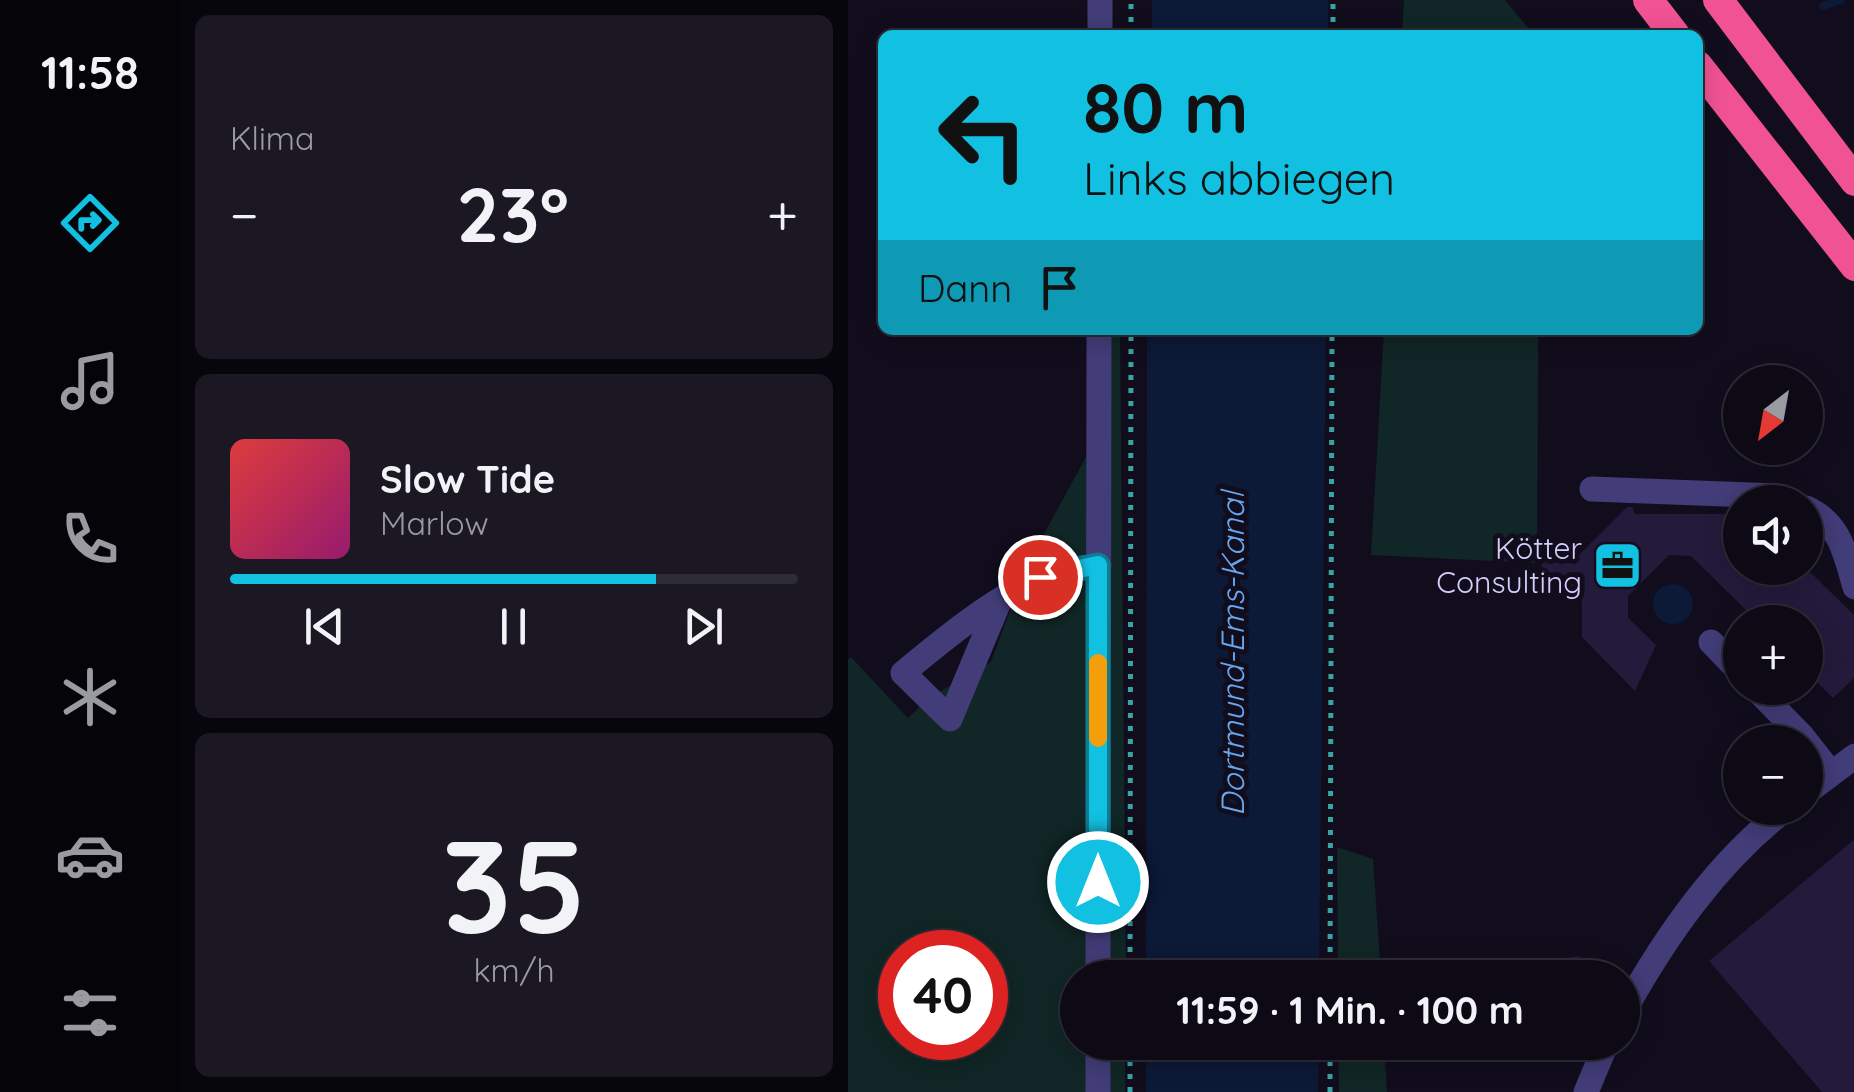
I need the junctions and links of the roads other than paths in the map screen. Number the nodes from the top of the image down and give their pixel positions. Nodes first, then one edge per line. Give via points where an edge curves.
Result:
1 (1100, 0) edge
2 (1648, 0) edge
3 (1718, 0) edge
4 (1100, 30) edge
5 (1671, 30) edge
6 (1703, 72) edge
7 (1854, 180) edge
8 (1854, 266) edge
9 (1099, 335) edge
10 (1592, 489) dead end
11 (1723, 494) edge
12 (1823, 517) edge
13 (1098, 565) junction
14 (1854, 586) edge
15 (999, 602) dead end
16 (1711, 642) dead end
17 (1723, 654) edge
18 (1770, 705) edge
19 (1854, 756) edge
20 (1831, 773) junction
21 (1823, 779) edge
22 (1770, 825) edge
23 (1098, 960) edge
24 (1640, 985) edge
25 (1098, 1060) edge
26 (1599, 1060) edge
27 (1098, 1092) edge
28 (1586, 1092) edge

1 - 4 street
2 - 5 highway
3 - 7 highway
6 - 8 highway
9 - 13 street
10 - 11 street
12 - 14 street via 1840,536
13 - 15 street via 1040,577
13 - 23 street
16 - 17 street
18 - 20 street
19 - 20 street
20 - 21 street
22 - 24 street via 1712,882
25 - 27 street
26 - 28 street

